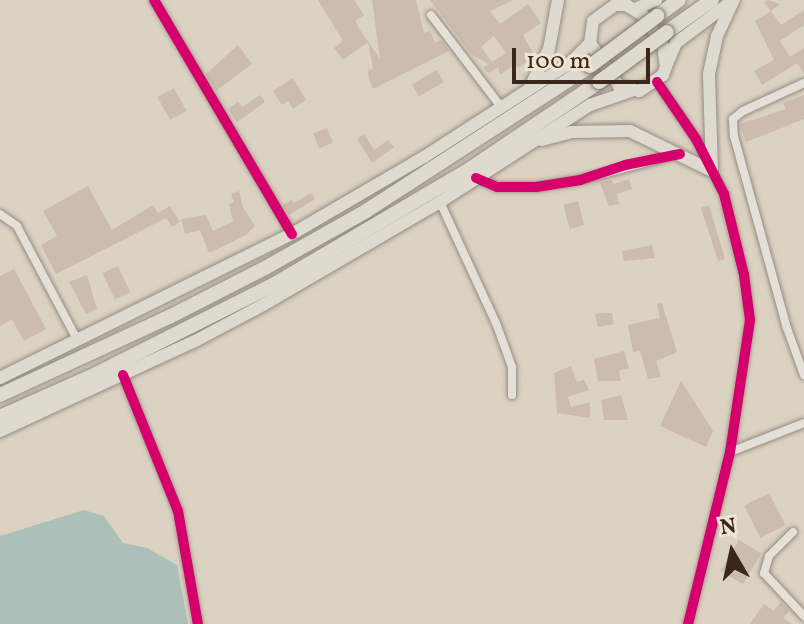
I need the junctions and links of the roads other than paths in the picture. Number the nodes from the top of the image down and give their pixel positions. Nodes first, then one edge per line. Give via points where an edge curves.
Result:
1 (154, 0) edge
2 (558, 0) edge
3 (656, 0) edge
4 (679, 0) edge
5 (712, 0) edge
6 (734, 0) edge
7 (603, 4) edge
8 (635, 9) junction
9 (431, 15) dead end
10 (590, 43) junction
11 (666, 67) junction
12 (657, 82) junction
13 (804, 83) edge
14 (529, 89) junction
15 (631, 91) junction
16 (501, 107) junction
17 (531, 143) junction
18 (680, 154) junction
19 (712, 171) junction
20 (476, 178) junction
21 (440, 202) junction
22 (0, 214) edge
23 (292, 234) junction
24 (301, 248) junction
25 (310, 263) junction
26 (78, 341) junction
27 (123, 375) junction
28 (804, 375) edge
29 (0, 378) edge
30 (0, 395) edge
31 (512, 395) dead end
32 (0, 417) edge
33 (804, 423) edge
34 (0, 431) edge
35 (730, 452) junction
36 (793, 532) dead end
37 (804, 616) edge
38 (198, 624) edge
39 (688, 624) edge

1 - 23 street
2 - 14 main road via 549,49
3 - 8 main road
4 - 24 highway, bridge via 459,153
5 - 25 highway, bridge via 470,169
6 - 11 main road via 676,43
6 - 19 main road via 717,36 709,74
7 - 8 main road
7 - 10 main road via 593,21
8 - 11 main road via 655,31
9 - 16 street
10 - 14 main road via 581,55
10 - 15 main road via 612,79
11 - 12 main road
12 - 15 main road
12 - 19 street
13 - 28 street via 733,119
14 - 16 main road
15 - 17 main road via 597,101
16 - 23 main road
17 - 18 main road via 609,128 630,131
17 - 20 main road
18 - 19 main road
18 - 20 street via 536,187 497,187
19 - 35 street via 734,226 750,320
20 - 21 main road
21 - 27 main road via 263,305
21 - 31 street via 496,323 512,367
22 - 26 street via 17,226
23 - 26 main road
24 - 25 highway
24 - 30 highway via 171,316
25 - 32 highway via 154,346
26 - 29 main road
27 - 34 main road
27 - 38 street via 178,511
33 - 35 street
35 - 39 street
36 - 37 street via 769,556 764,573

